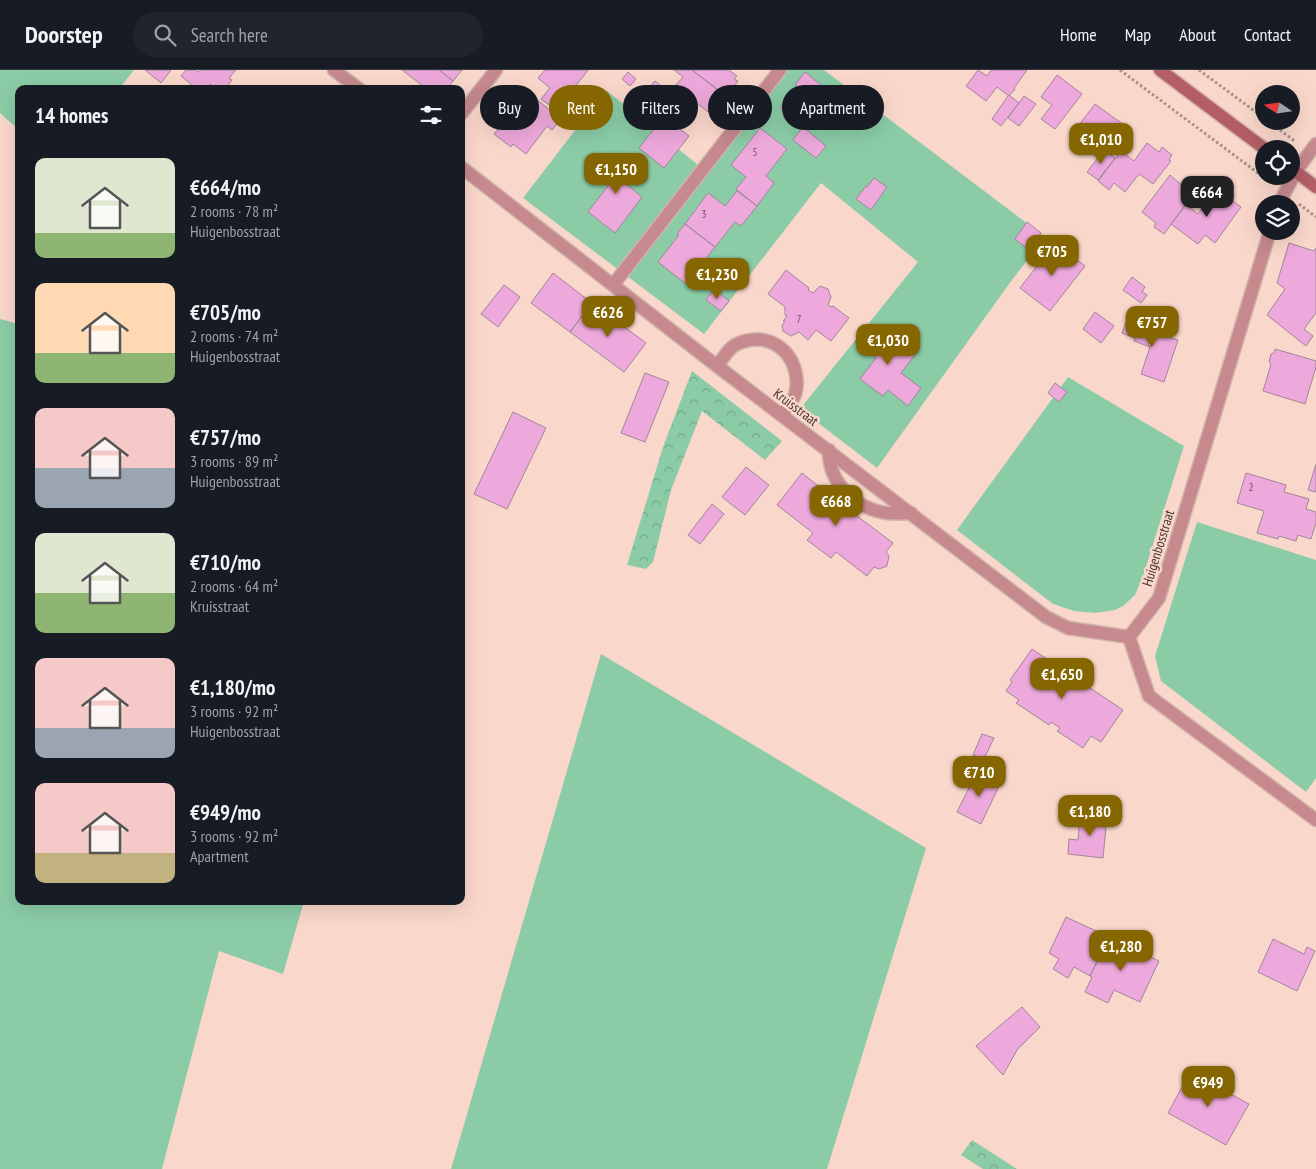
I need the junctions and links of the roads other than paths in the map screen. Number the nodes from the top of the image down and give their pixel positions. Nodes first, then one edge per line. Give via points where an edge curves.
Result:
1 (334, 70) edge
2 (496, 70) edge
3 (780, 70) edge
4 (1160, 70) edge
5 (354, 85) edge
6 (465, 109) edge
7 (1255, 141) edge
8 (1313, 148) edge
9 (1300, 162) edge
10 (465, 170) edge
11 (1300, 175) edge
12 (1316, 187) edge
13 (1267, 240) edge
14 (613, 285) junction
15 (717, 366) junction
16 (782, 414) junction
17 (829, 450) junction
18 (911, 513) junction
19 (1129, 636) junction
20 (1316, 820) edge

1 - 5 street
2 - 6 street
3 - 14 street
4 - 7 street
8 - 9 street
10 - 14 street, Kruisstraat
11 - 12 street
13 - 19 street, Huigenbosstraat via 1159,598
14 - 15 street, Kruisstraat
15 - 16 street, Kruisstraat
15 - 16 street via 733,346 752,339 773,342 789,354 797,373 796,394
16 - 17 street, Kruisstraat
17 - 18 street, Kruisstraat
17 - 18 street via 832,474 845,493 877,511
18 - 19 street, Kruisstraat via 1046,616 1068,628
19 - 20 street via 1149,696

